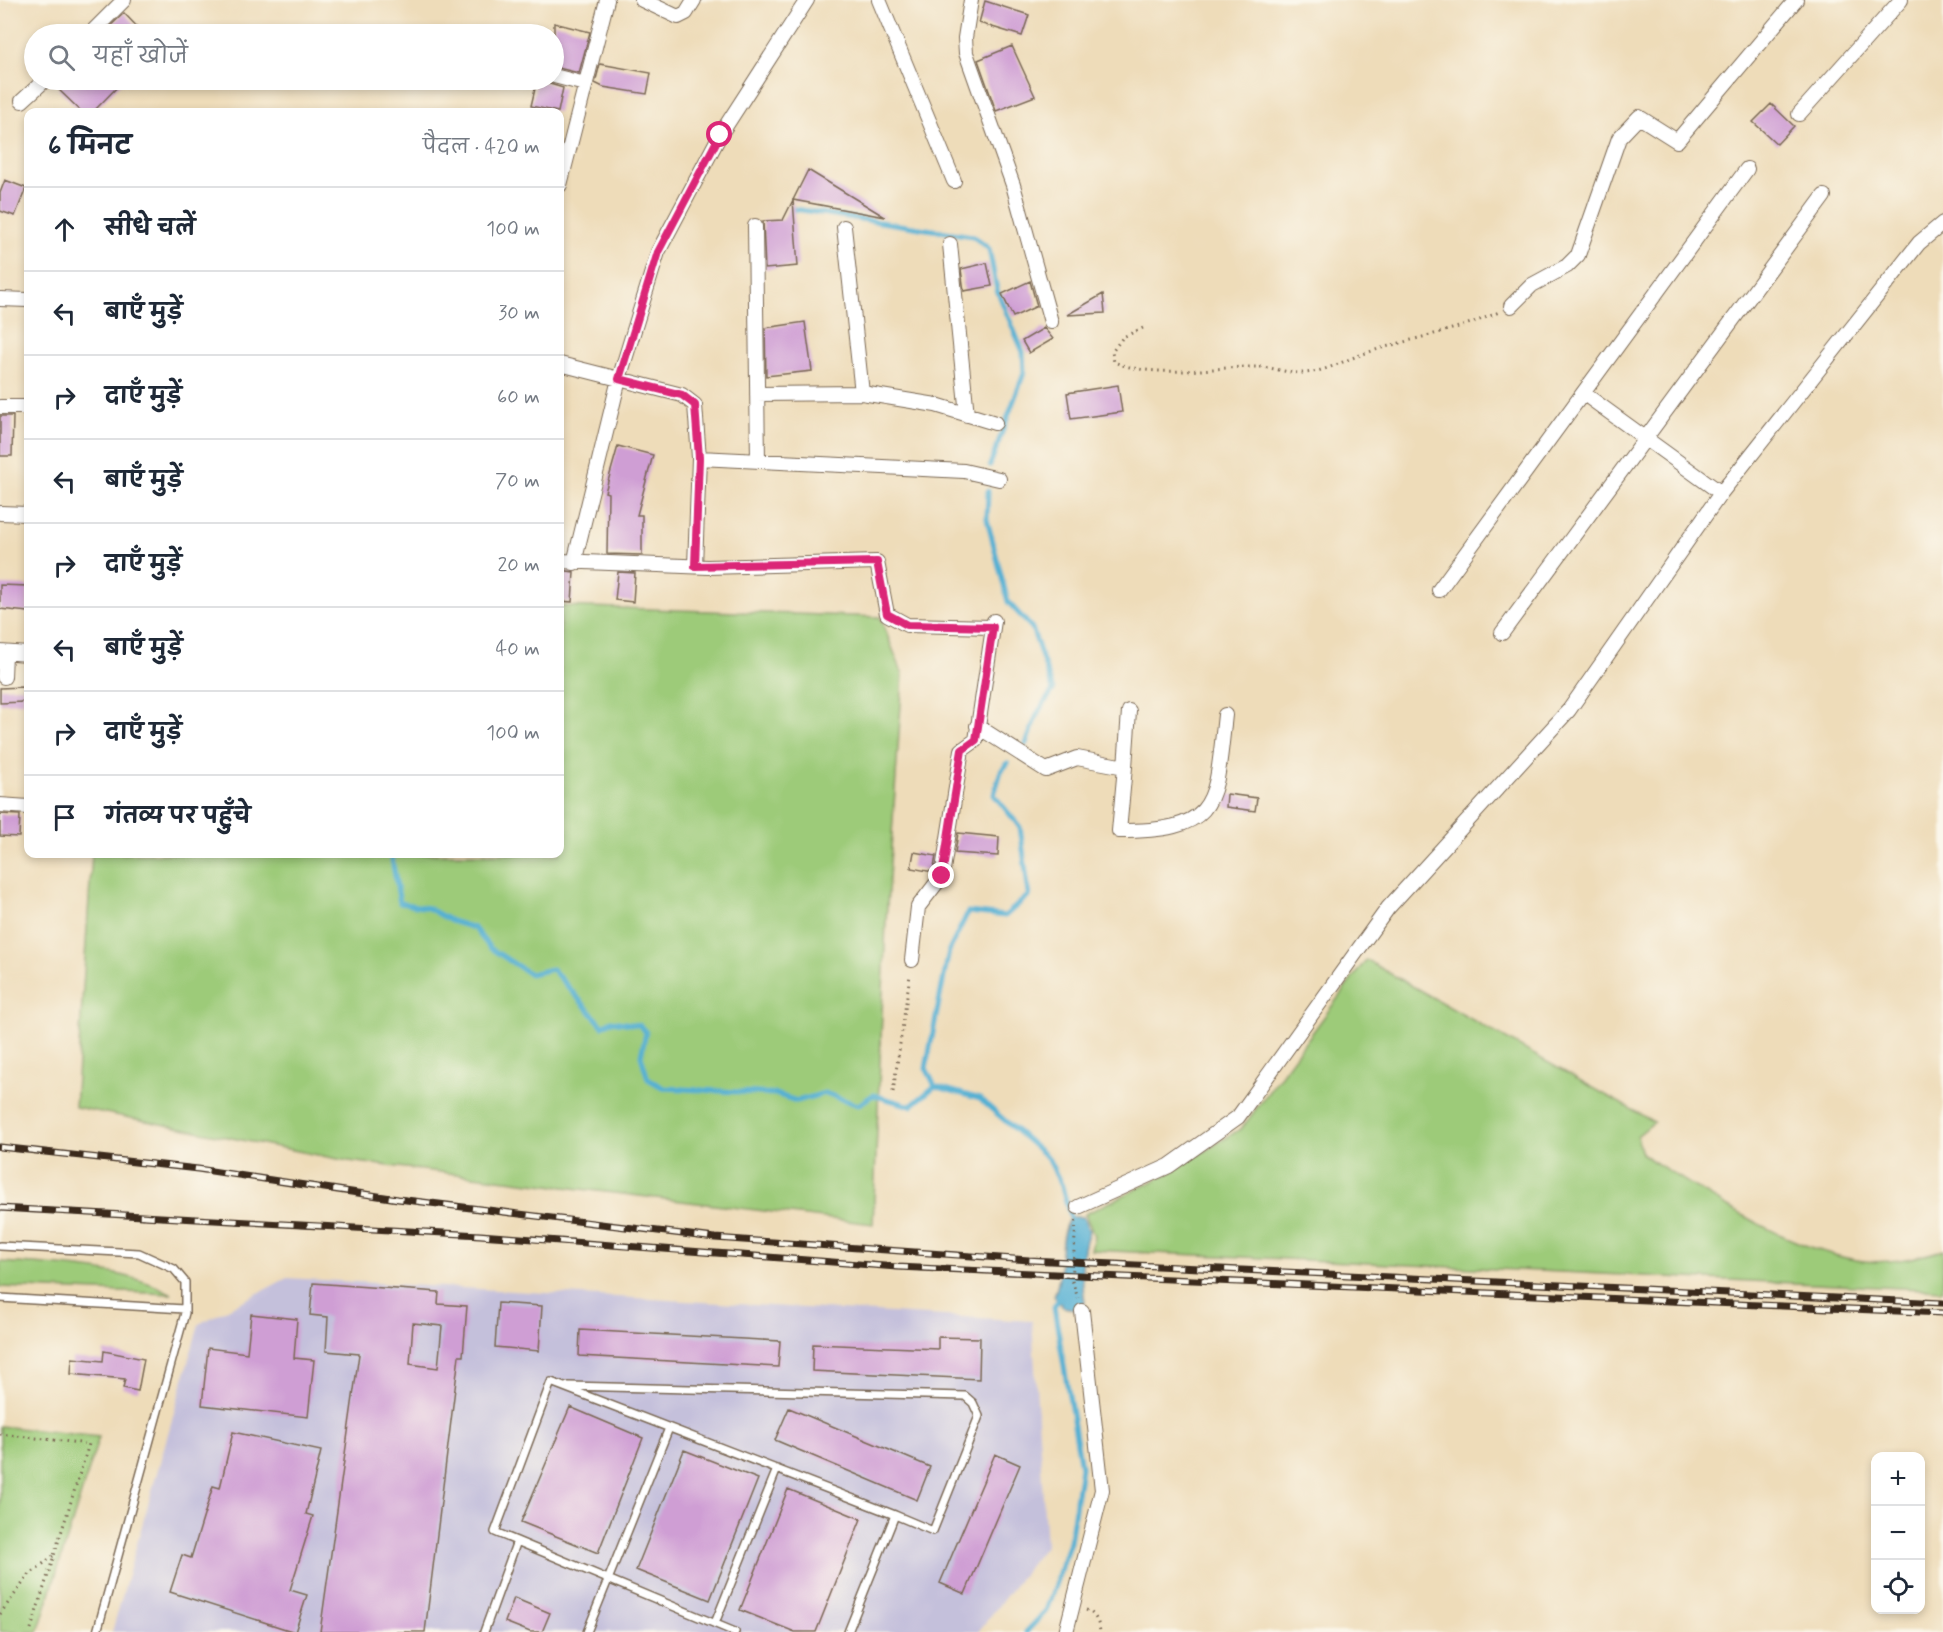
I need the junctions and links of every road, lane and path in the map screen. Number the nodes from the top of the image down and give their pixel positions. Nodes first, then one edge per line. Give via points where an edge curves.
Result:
1 (124, 0) edge
2 (607, 0) edge
3 (642, 0) edge
4 (694, 0) edge
5 (807, 0) edge
6 (879, 0) edge
7 (971, 0) edge
8 (1796, 0) edge
9 (1901, 0) edge
10 (100, 24) edge
11 (564, 79) edge
12 (585, 84) junction
13 (34, 90) edge
14 (22, 101) dead end
15 (1799, 114) dead end
16 (564, 169) edge
17 (1747, 170) dead end
18 (954, 181) dead end
19 (1824, 196) dead end
20 (1943, 223) edge
21 (754, 226) dead end
22 (844, 226) dead end
23 (950, 244) dead end
24 (0, 299) edge
25 (24, 300) edge
26 (1511, 306) joint
27 (1051, 322) dead end
28 (1143, 328) dead end
29 (564, 365) edge
30 (619, 379) junction
31 (862, 393) junction
32 (1583, 393) junction
33 (757, 394) junction
34 (0, 407) edge
35 (24, 407) edge
36 (967, 415) junction
37 (995, 423) dead end
38 (1646, 438) junction
39 (699, 458) junction
40 (758, 461) junction
41 (999, 479) dead end
42 (1721, 493) junction
43 (0, 513) edge
44 (24, 514) edge
45 (567, 562) edge
46 (695, 566) junction
47 (1439, 590) dead end
48 (1502, 633) dead end
49 (2, 653) edge
50 (24, 654) edge
51 (4, 677) dead end
52 (1129, 711) dead end
53 (1225, 715) dead end
54 (978, 726) junction
55 (1125, 767) junction
56 (0, 806) edge
57 (24, 807) edge
58 (912, 960) joint
59 (893, 1092) dead end
60 (1078, 1207) joint
61 (0, 1246) edge
62 (0, 1298) edge
63 (184, 1309) junction
64 (1082, 1311) joint
65 (560, 1386) junction
66 (669, 1428) junction
67 (0, 1434) edge
68 (777, 1469) junction
69 (895, 1515) junction
70 (518, 1541) junction
71 (55, 1554) junction
72 (609, 1579) junction
73 (1072, 1605) junction
74 (0, 1614) edge
75 (715, 1623) junction
76 (30, 1632) edge
77 (97, 1632) edge
78 (484, 1632) edge
79 (587, 1632) edge
80 (735, 1632) edge
81 (848, 1632) edge
82 (1066, 1632) edge
83 (1100, 1632) edge

1 - 10 street
2 - 12 street
3 - 4 street via 678,17 686,13
5 - 30 street via 720,135 658,252
6 - 18 street
7 - 27 street via 966,53 1014,185
8 - 26 street via 1677,141 1639,117 1619,138 1578,255 1567,266 1532,285
9 - 15 street
11 - 12 street
12 - 16 street
13 - 14 street
17 - 32 street
19 - 38 street
20 - 42 street via 1919,243
21 - 33 street
22 - 31 street
23 - 36 street
24 - 25 street
26 - 28 path via 1477,322 1302,373 1260,367 1162,370 1114,362 1112,352 1123,337
29 - 30 street
30 - 39 street via 692,401
30 - 45 street
31 - 33 street
31 - 36 street via 936,405
32 - 38 street
32 - 47 street
33 - 40 street
34 - 35 street
36 - 37 street
38 - 42 street
38 - 48 street
39 - 40 street
39 - 46 street
40 - 41 street via 964,471
42 - 60 street via 1569,710 1388,908 1238,1117 1169,1166
43 - 44 street
45 - 46 street
46 - 54 street via 877,562 887,614 897,620 907,625 993,624
49 - 50 street
49 - 51 street
52 - 55 street
53 - 55 street via 1212,800 1191,822 1159,831 1119,831
54 - 55 street via 1046,770 1077,758
54 - 58 street via 976,740 962,750 942,876 918,907
56 - 57 street
58 - 59 path
60 - 64 path via 1072,1281
61 - 63 lane via 139,1253 174,1269 185,1282
62 - 63 lane
63 - 77 lane
64 - 73 street via 1102,1490
65 - 66 lane
65 - 69 lane via 965,1396 979,1416 933,1531
65 - 70 lane via 551,1382 495,1532
66 - 68 lane
66 - 72 lane
67 - 71 path via 89,1444
68 - 69 lane
68 - 75 lane
69 - 81 lane
70 - 72 lane
70 - 78 lane
71 - 74 path via 29,1575
71 - 76 path
72 - 75 lane
72 - 79 lane
73 - 82 street
73 - 83 path via 1091,1612
75 - 80 lane

